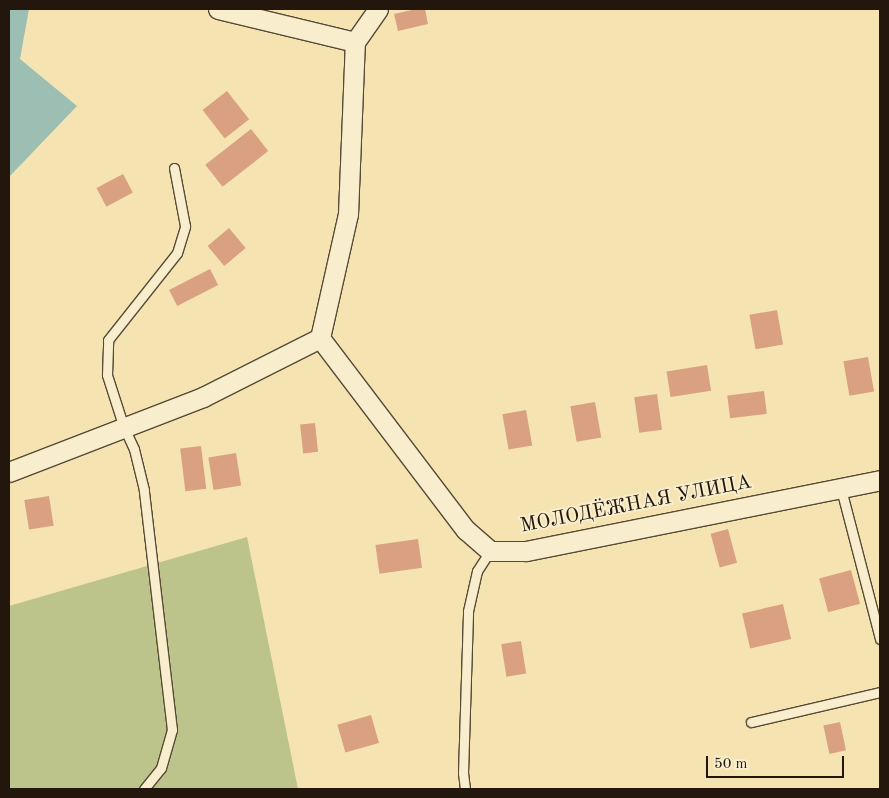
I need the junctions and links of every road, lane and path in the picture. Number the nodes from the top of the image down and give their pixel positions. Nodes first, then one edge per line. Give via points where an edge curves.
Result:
1 (218, 9) edge
2 (378, 9) edge
3 (355, 42) junction
4 (174, 168) dead end
5 (320, 338) junction
6 (124, 428) junction
7 (9, 472) edge
8 (880, 480) edge
9 (840, 489) junction
10 (490, 551) junction
11 (880, 639) edge
12 (880, 692) edge
13 (751, 722) dead end
14 (144, 789) edge
15 (465, 789) edge

1 - 3 street
2 - 3 street
3 - 5 street via 348,214
4 - 6 lane via 185,226 176,253 108,340 107,374
5 - 6 street via 203,397
5 - 10 street via 466,530
6 - 7 street
6 - 14 lane via 134,450 144,490 172,730 161,768
8 - 9 street, МОЛОДЁЖНАЯ УЛИЦА
9 - 10 street, МОЛОДЁЖНАЯ УЛИЦА via 526,551
9 - 11 lane
10 - 15 lane via 477,571 468,611
12 - 13 lane

